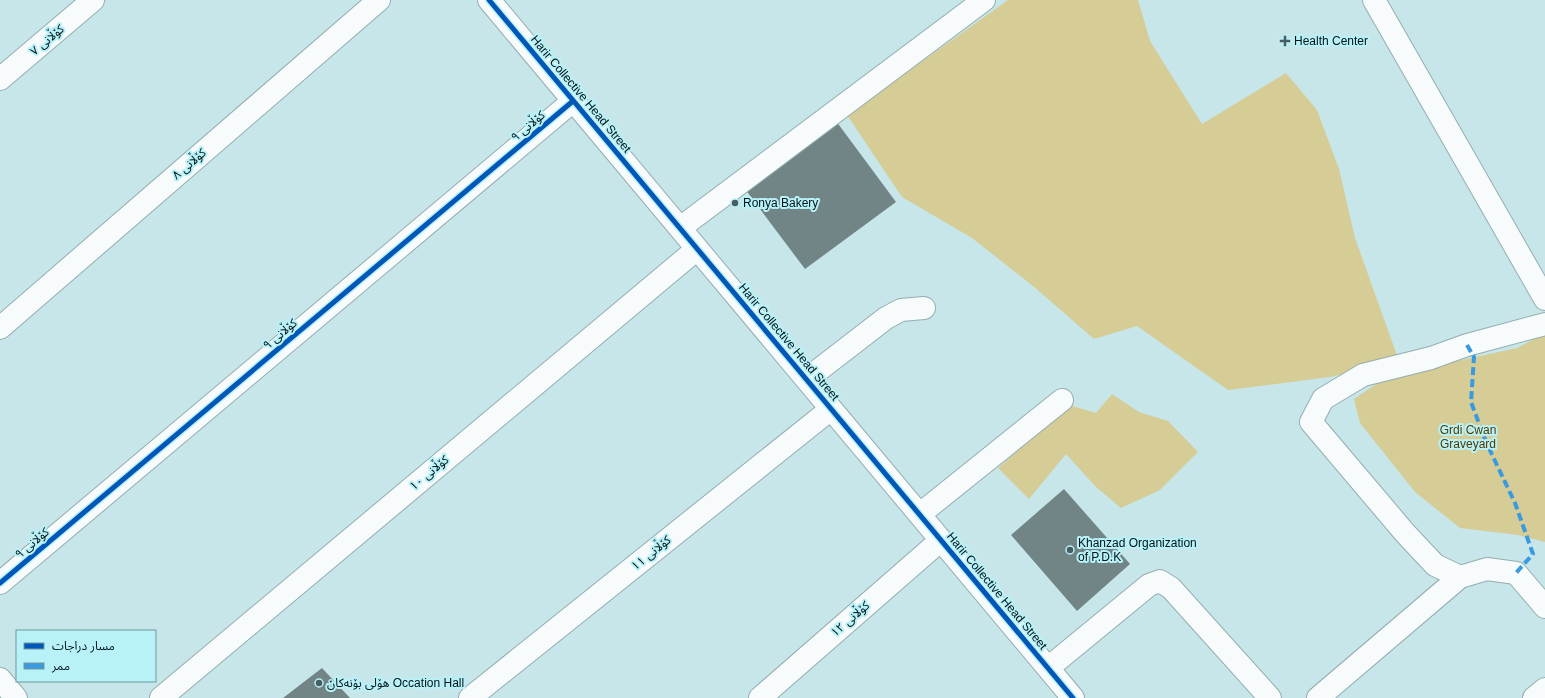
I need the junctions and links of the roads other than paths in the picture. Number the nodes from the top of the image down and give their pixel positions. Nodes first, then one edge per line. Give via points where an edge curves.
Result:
1 (93, 0) edge
2 (379, 0) edge
3 (489, 0) edge
4 (984, 0) edge
5 (1374, 0) edge
6 (0, 79) edge
7 (573, 101) junction
8 (680, 228) junction
9 (697, 249) junction
10 (1545, 299) edge
11 (924, 308) dead end
12 (1545, 324) edge
13 (0, 328) edge
14 (807, 380) junction
15 (1062, 400) dead end
16 (831, 409) junction
17 (920, 514) junction
18 (941, 540) junction
19 (1460, 577) junction
20 (0, 583) edge
21 (1545, 606) edge
22 (1048, 668) junction
23 (0, 679) edge
24 (1545, 689) edge
25 (16, 698) edge
26 (161, 698) edge
27 (470, 698) edge
28 (760, 698) edge
29 (1073, 698) edge
30 (1270, 698) edge
31 (1318, 698) edge
32 (1534, 698) edge

1 - 6 street, کۆڵانی ٧
2 - 13 street, کۆڵانی ٨
3 - 7 street, Harir Collective Head Street
4 - 8 street
5 - 10 street
7 - 8 street, Harir Collective Head Street
7 - 20 street, کۆڵانی ٩
8 - 9 street, Harir Collective Head Street
9 - 14 street, Harir Collective Head Street
9 - 26 street, کۆڵانی ١٠
11 - 14 street via 900,310 886,318
12 - 19 street via 1363,375 1323,399 1311,422 1435,565
14 - 16 street, Harir Collective Head Street
15 - 17 street
16 - 17 street, Harir Collective Head Street
16 - 27 street, کۆڵانی ١١
17 - 18 street, Harir Collective Head Street
18 - 22 street, Harir Collective Head Street
18 - 28 street, کۆڵانی ١٢
19 - 21 street via 1488,568 1516,573
19 - 31 street
22 - 29 street, Harir Collective Head Street
22 - 30 street via 1149,585 1160,582 1171,588
23 - 25 street
24 - 32 street

